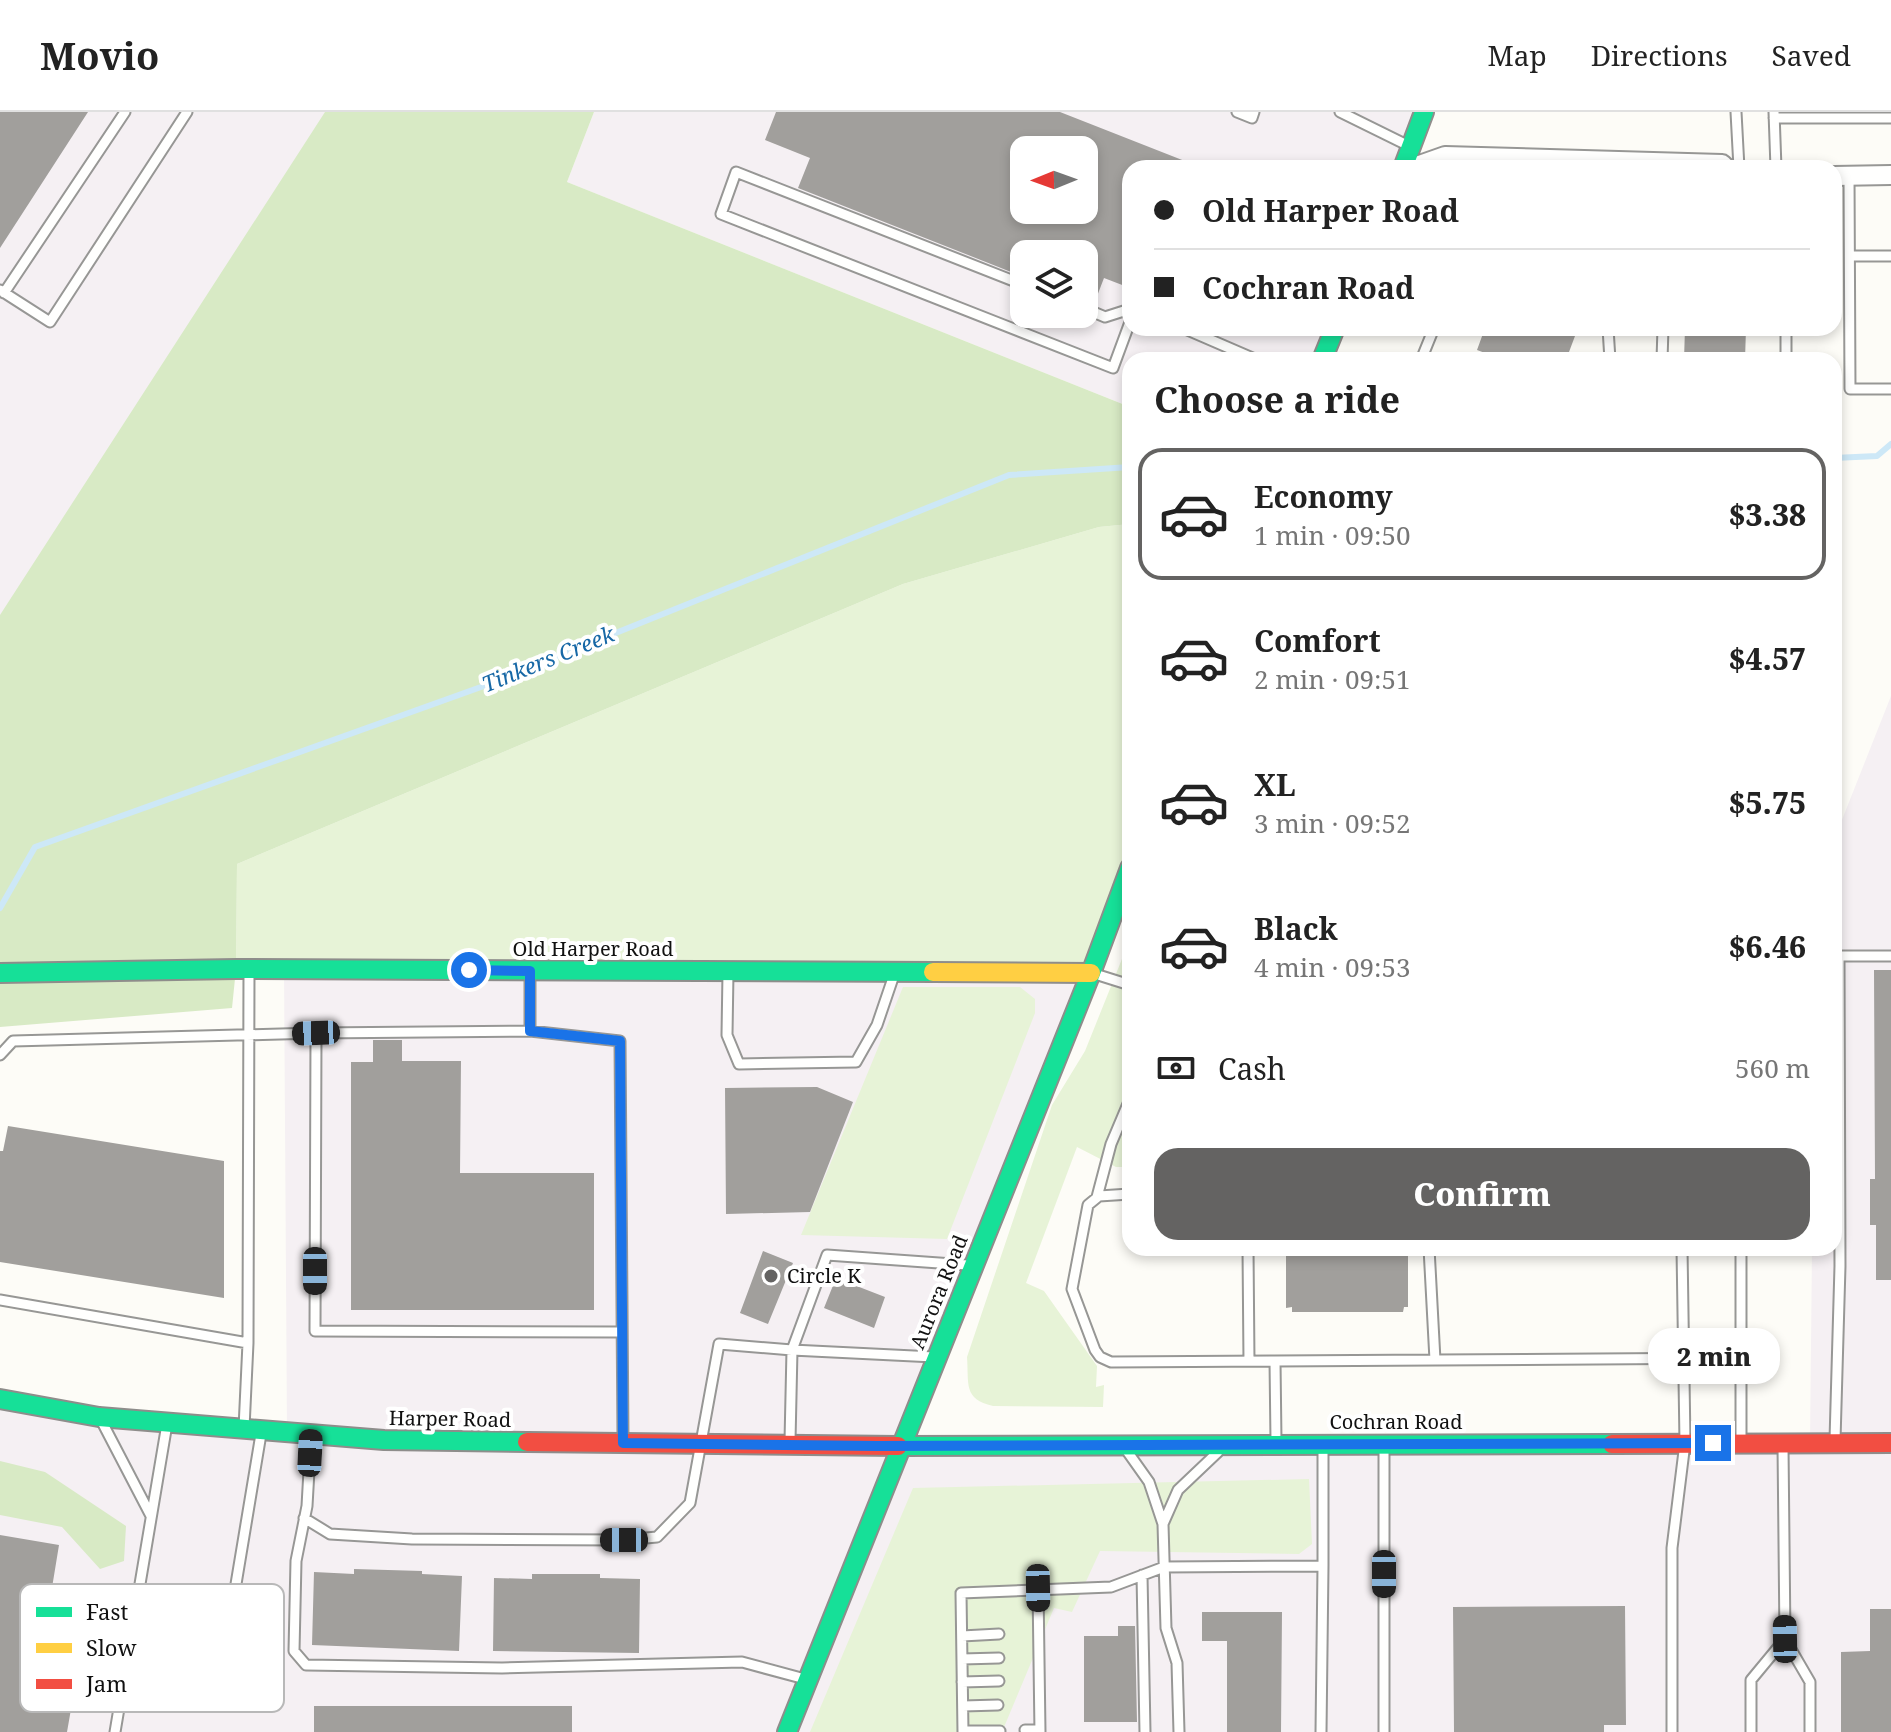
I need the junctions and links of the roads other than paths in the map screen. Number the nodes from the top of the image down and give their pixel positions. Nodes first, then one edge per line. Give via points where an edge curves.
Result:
1 (125, 112) edge
2 (187, 112) edge
3 (1237, 112) edge
4 (1254, 112) edge
5 (1340, 112) edge
6 (1424, 112) edge
7 (1736, 112) edge
8 (1774, 115) edge
9 (1891, 118) edge
10 (1410, 147) junction
11 (1406, 160) edge
12 (1434, 160) edge
13 (1516, 160) edge
14 (1739, 160) edge
15 (1776, 160) edge
16 (1891, 175) edge
17 (1842, 176) edge
18 (1850, 256) junction
19 (1891, 256) edge
20 (1010, 280) edge
21 (2, 292) edge
22 (1122, 312) edge
23 (1098, 314) edge
24 (1010, 328) edge
25 (1011, 328) edge
26 (1125, 336) edge
27 (1202, 336) edge
28 (1238, 352) edge
29 (1891, 389) edge
30 (1122, 890) edge
31 (1842, 956) edge
32 (1891, 956) edge
33 (249, 969) junction
34 (530, 971) junction
35 (728, 971) junction
36 (895, 972) junction
37 (0, 973) edge
38 (1091, 973) junction
39 (1122, 983) edge
40 (530, 1031) junction
41 (316, 1033) junction
42 (248, 1035) junction
43 (0, 1055) edge
44 (1122, 1118) edge
45 (1122, 1194) edge
46 (1097, 1197) junction
47 (1248, 1256) edge
48 (1429, 1256) edge
49 (1682, 1256) edge
50 (1741, 1256) edge
51 (1840, 1256) edge
52 (973, 1265) junction
53 (0, 1300) edge
54 (620, 1332) junction
55 (248, 1343) junction
56 (792, 1350) junction
57 (937, 1357) junction
58 (1741, 1358) junction
59 (1435, 1360) junction
60 (1682, 1360) junction
61 (1249, 1361) junction
62 (1275, 1361) junction
63 (0, 1399) edge
64 (99, 1417) junction
65 (167, 1424) junction
66 (253, 1430) junction
67 (311, 1435) junction
68 (623, 1443) junction
69 (1685, 1443) junction
70 (1741, 1443) junction
71 (1783, 1443) junction
72 (1835, 1443) junction
73 (1891, 1443) edge
74 (699, 1444) junction
75 (1384, 1444) junction
76 (790, 1445) junction
77 (1122, 1445) junction
78 (1225, 1445) junction
79 (1276, 1445) junction
80 (1323, 1445) junction
81 (902, 1446) junction
82 (151, 1516) junction
83 (304, 1518) junction
84 (1163, 1524) junction
85 (1323, 1566) junction
86 (1164, 1567) junction
87 (1142, 1575) junction
88 (140, 1584) edge
89 (233, 1584) edge
90 (1038, 1588) junction
91 (1038, 1632) junction
92 (1026, 1633) dead end
93 (999, 1634) dead end
94 (962, 1636) junction
95 (1785, 1639) junction
96 (1039, 1656) junction
97 (1026, 1657) dead end
98 (999, 1658) dead end
99 (962, 1659) junction
100 (808, 1680) junction
101 (1025, 1680) dead end
102 (1039, 1680) junction
103 (999, 1681) dead end
104 (962, 1682) junction
105 (1040, 1704) junction
106 (998, 1705) dead end
107 (1027, 1705) dead end
108 (963, 1706) junction
109 (118, 1712) edge
110 (1025, 1730) dead end
111 (1000, 1731) edge
112 (1040, 1731) edge
113 (115, 1732) edge
114 (787, 1732) edge
115 (963, 1732) edge
116 (1145, 1732) edge
117 (1179, 1732) edge
118 (1321, 1732) edge
119 (1384, 1732) edge
120 (1672, 1732) edge
121 (1751, 1732) edge
122 (1810, 1732) edge

1 - 21 lane
2 - 21 lane via 50,322
3 - 4 lane via 1252,118
5 - 10 lane
6 - 10 street
7 - 14 lane
8 - 9 lane
8 - 15 lane
10 - 11 street
12 - 13 street
16 - 17 street
17 - 18 lane
18 - 19 lane
18 - 29 lane via 1850,389
20 - 24 lane via 736,172 721,214
22 - 23 lane
25 - 26 lane via 1113,368
27 - 28 lane
30 - 38 street, Aurora Road
31 - 32 lane
33 - 34 street, Old Harper Road
33 - 37 street, Old Harper Road
33 - 42 lane
34 - 35 street, Old Harper Road
34 - 40 lane
35 - 36 street, Old Harper Road
35 - 36 lane via 727,1035 739,1064 770,1065 856,1062 877,1025
36 - 38 street, Old Harper Road
38 - 39 lane
38 - 52 street, Aurora Road
40 - 41 lane
40 - 54 lane via 620,1041
41 - 42 lane
41 - 54 lane via 315,1331
42 - 43 lane via 13,1041
42 - 55 lane
44 - 46 lane
45 - 46 lane
46 - 61 lane via 1088,1205 1072,1289 1100,1357 1111,1362
47 - 61 lane
48 - 59 lane
49 - 60 lane
50 - 58 lane
51 - 72 lane
52 - 56 lane via 827,1255
52 - 57 street, Aurora Road
53 - 55 lane
54 - 68 lane
55 - 66 lane
56 - 57 lane
56 - 74 lane via 719,1344
56 - 76 lane
57 - 81 street, Aurora Road
58 - 60 lane
58 - 70 lane
59 - 60 lane
59 - 62 lane
60 - 69 lane
61 - 62 lane
62 - 79 lane
63 - 64 street, Harper Road
64 - 65 street, Harper Road
64 - 82 lane
65 - 66 street, Harper Road
65 - 82 lane
66 - 67 street, Harper Road
66 - 89 lane
67 - 68 street, Harper Road
67 - 83 lane
68 - 74 street, Harper Road
69 - 70 street, Cochran Road
69 - 75 street, Cochran Road
69 - 120 lane via 1672,1548
70 - 71 street, Cochran Road
71 - 72 street, Cochran Road
71 - 95 lane
72 - 73 street, Cochran Road
74 - 76 street, Harper Road
74 - 83 lane via 690,1503 657,1537 412,1539 330,1534
75 - 80 street, Cochran Road
75 - 119 lane
76 - 81 street, Harper Road
77 - 78 street, Cochran Road
77 - 81 street, Cochran Road
77 - 84 lane via 1149,1482
78 - 79 street, Cochran Road
78 - 84 lane via 1178,1490
79 - 80 street, Cochran Road
80 - 85 lane
81 - 100 street, Aurora Road
82 - 88 lane
83 - 100 lane via 296,1561 294,1651 306,1665 502,1668 742,1662
84 - 86 lane
85 - 86 lane
85 - 118 lane
86 - 87 lane
86 - 117 lane via 1166,1628 1177,1663
87 - 90 lane via 1111,1587
87 - 116 lane
90 - 91 lane
90 - 94 lane via 961,1593
91 - 92 lane
91 - 96 lane
93 - 94 lane
94 - 99 lane
95 - 121 lane via 1751,1680
95 - 122 lane via 1810,1682
96 - 97 lane
96 - 102 lane
98 - 99 lane
99 - 104 lane
100 - 114 street, Aurora Road
101 - 102 lane
102 - 105 lane
103 - 104 lane
104 - 108 lane
105 - 107 lane
105 - 112 lane
106 - 108 lane
108 - 115 lane
109 - 113 lane
110 - 112 lane
111 - 115 lane

